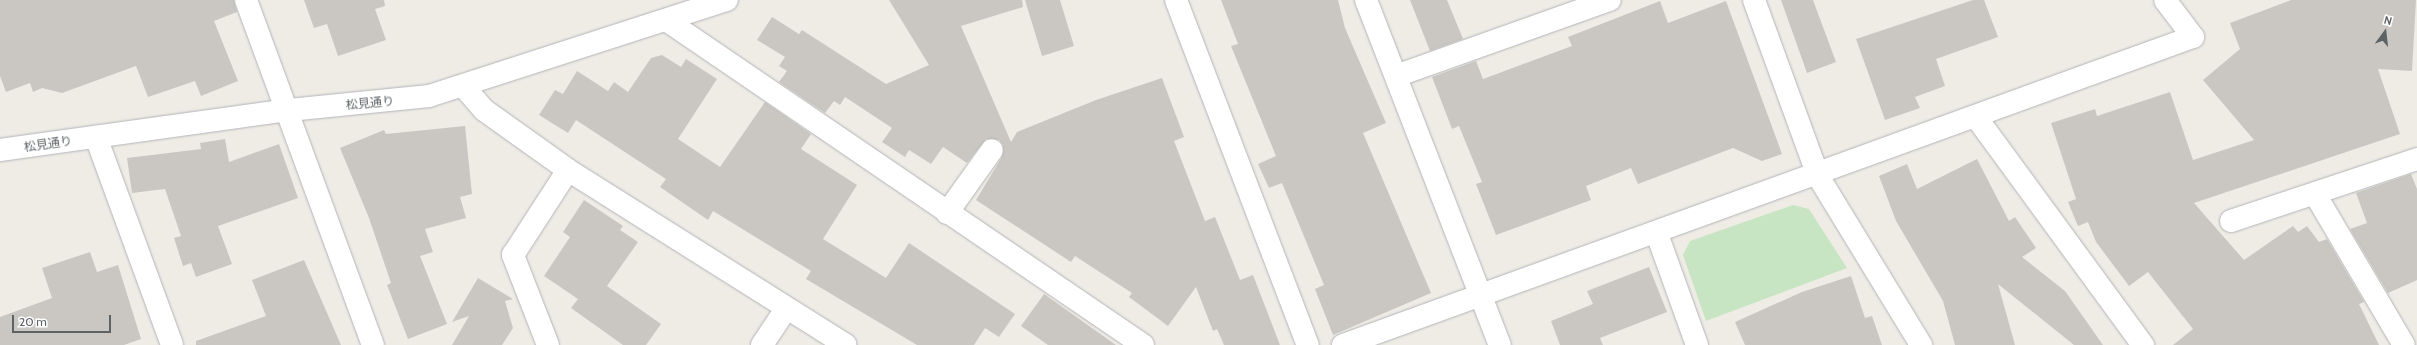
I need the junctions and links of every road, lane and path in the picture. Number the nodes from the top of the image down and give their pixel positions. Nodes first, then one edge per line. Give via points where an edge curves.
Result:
1 (246, 0) edge
2 (727, 0) edge
3 (1176, 0) edge
4 (1366, 0) edge
5 (1610, 0) edge
6 (1754, 0) edge
7 (2165, 0) edge
8 (666, 20) junction
9 (1396, 76) junction
10 (464, 87) junction
11 (289, 110) junction
12 (1976, 117) junction
13 (96, 137) junction
14 (0, 150) edge
15 (992, 150) dead end
16 (2417, 159) edge
17 (568, 170) junction
18 (1818, 176) junction
19 (2315, 194) junction
20 (947, 213) junction
21 (2230, 221) dead end
22 (1657, 234) junction
23 (1480, 295) junction
24 (786, 309) junction
25 (172, 345) edge
26 (372, 345) edge
27 (548, 345) edge
28 (762, 345) edge
29 (846, 345) edge
30 (1143, 345) edge
31 (1308, 345) edge
32 (1343, 345) edge
33 (1500, 345) edge
34 (1697, 345) edge
35 (1920, 345) edge
36 (2143, 345) edge
37 (2404, 345) edge

1 - 11 street
2 - 8 street, 松見通り
3 - 31 street
4 - 9 street
5 - 9 street
6 - 18 street
7 - 12 street via 2193,37
8 - 10 street, 松見通り
8 - 20 street
9 - 23 street
10 - 11 street, 松見通り via 391,102
10 - 17 street via 484,110
11 - 13 street, 松見通り
11 - 26 street
12 - 18 street
12 - 36 street
13 - 14 street, 松見通り
13 - 25 street
15 - 20 street
16 - 19 street
17 - 24 street
17 - 27 street via 513,255
18 - 22 street
18 - 35 street
19 - 21 street
19 - 37 street
20 - 30 street
22 - 23 street
22 - 34 street
23 - 32 street
23 - 33 street
24 - 28 street
24 - 29 street

